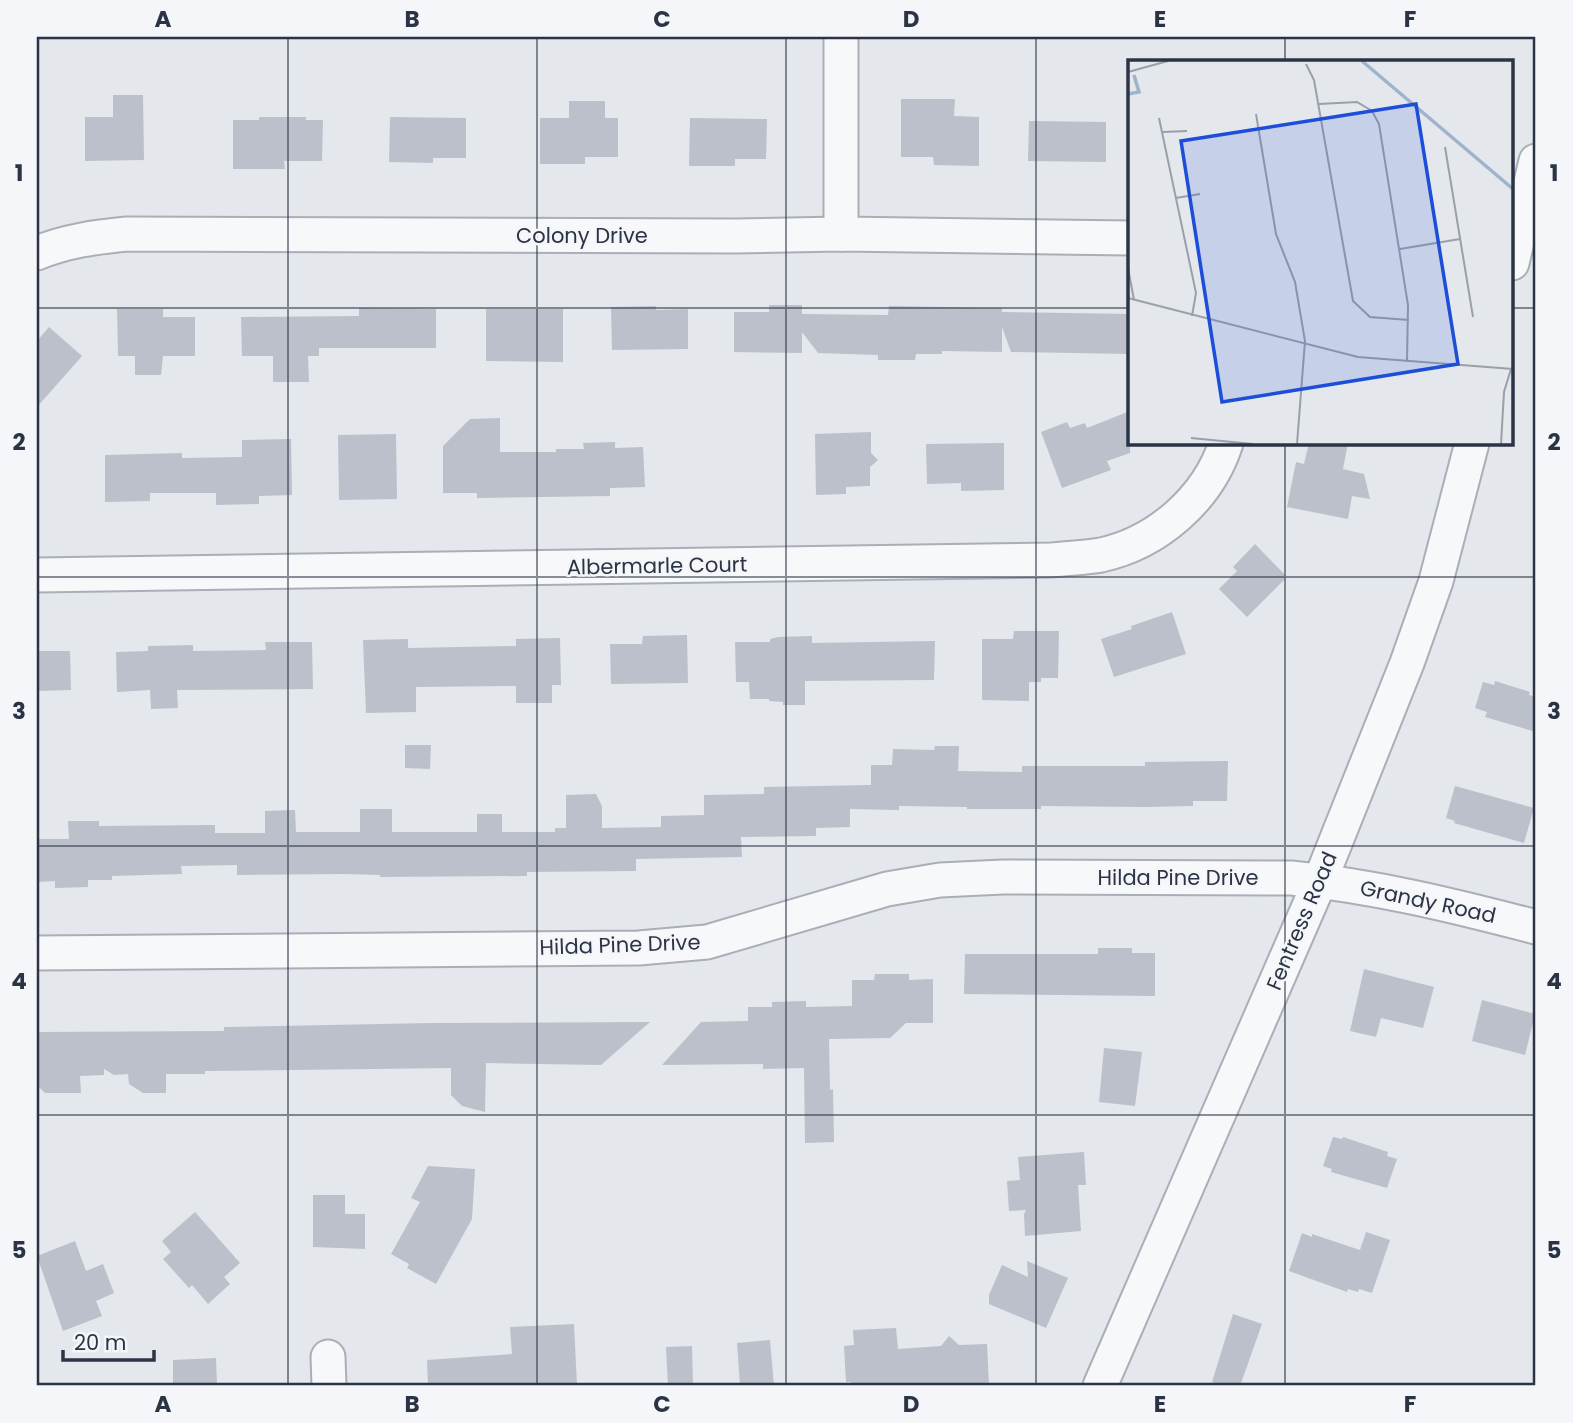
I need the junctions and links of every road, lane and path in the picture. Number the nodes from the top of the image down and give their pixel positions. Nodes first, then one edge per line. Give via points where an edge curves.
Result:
1 (841, 37) edge
2 (1536, 161) edge
3 (841, 234) junction
4 (1128, 238) edge
5 (37, 253) edge
6 (1514, 254) edge
7 (1226, 444) edge
8 (1472, 444) edge
9 (37, 575) edge
10 (1320, 881) junction
11 (1536, 927) edge
12 (37, 953) edge
13 (1100, 1386) edge

1 - 3 street
2 - 6 street
3 - 4 street, Colony Drive
3 - 5 street, Colony Drive via 127,234 75,241
7 - 9 street, Albermarle Court via 1213,472 1168,524 1144,540 1101,555 1024,560
8 - 10 street, Fentress Road via 1436,581
10 - 11 street, Grandy Road via 1385,890
10 - 12 street, Hilda Pine Drive via 940,880 887,889 707,942 639,948
10 - 13 street, Fentress Road

